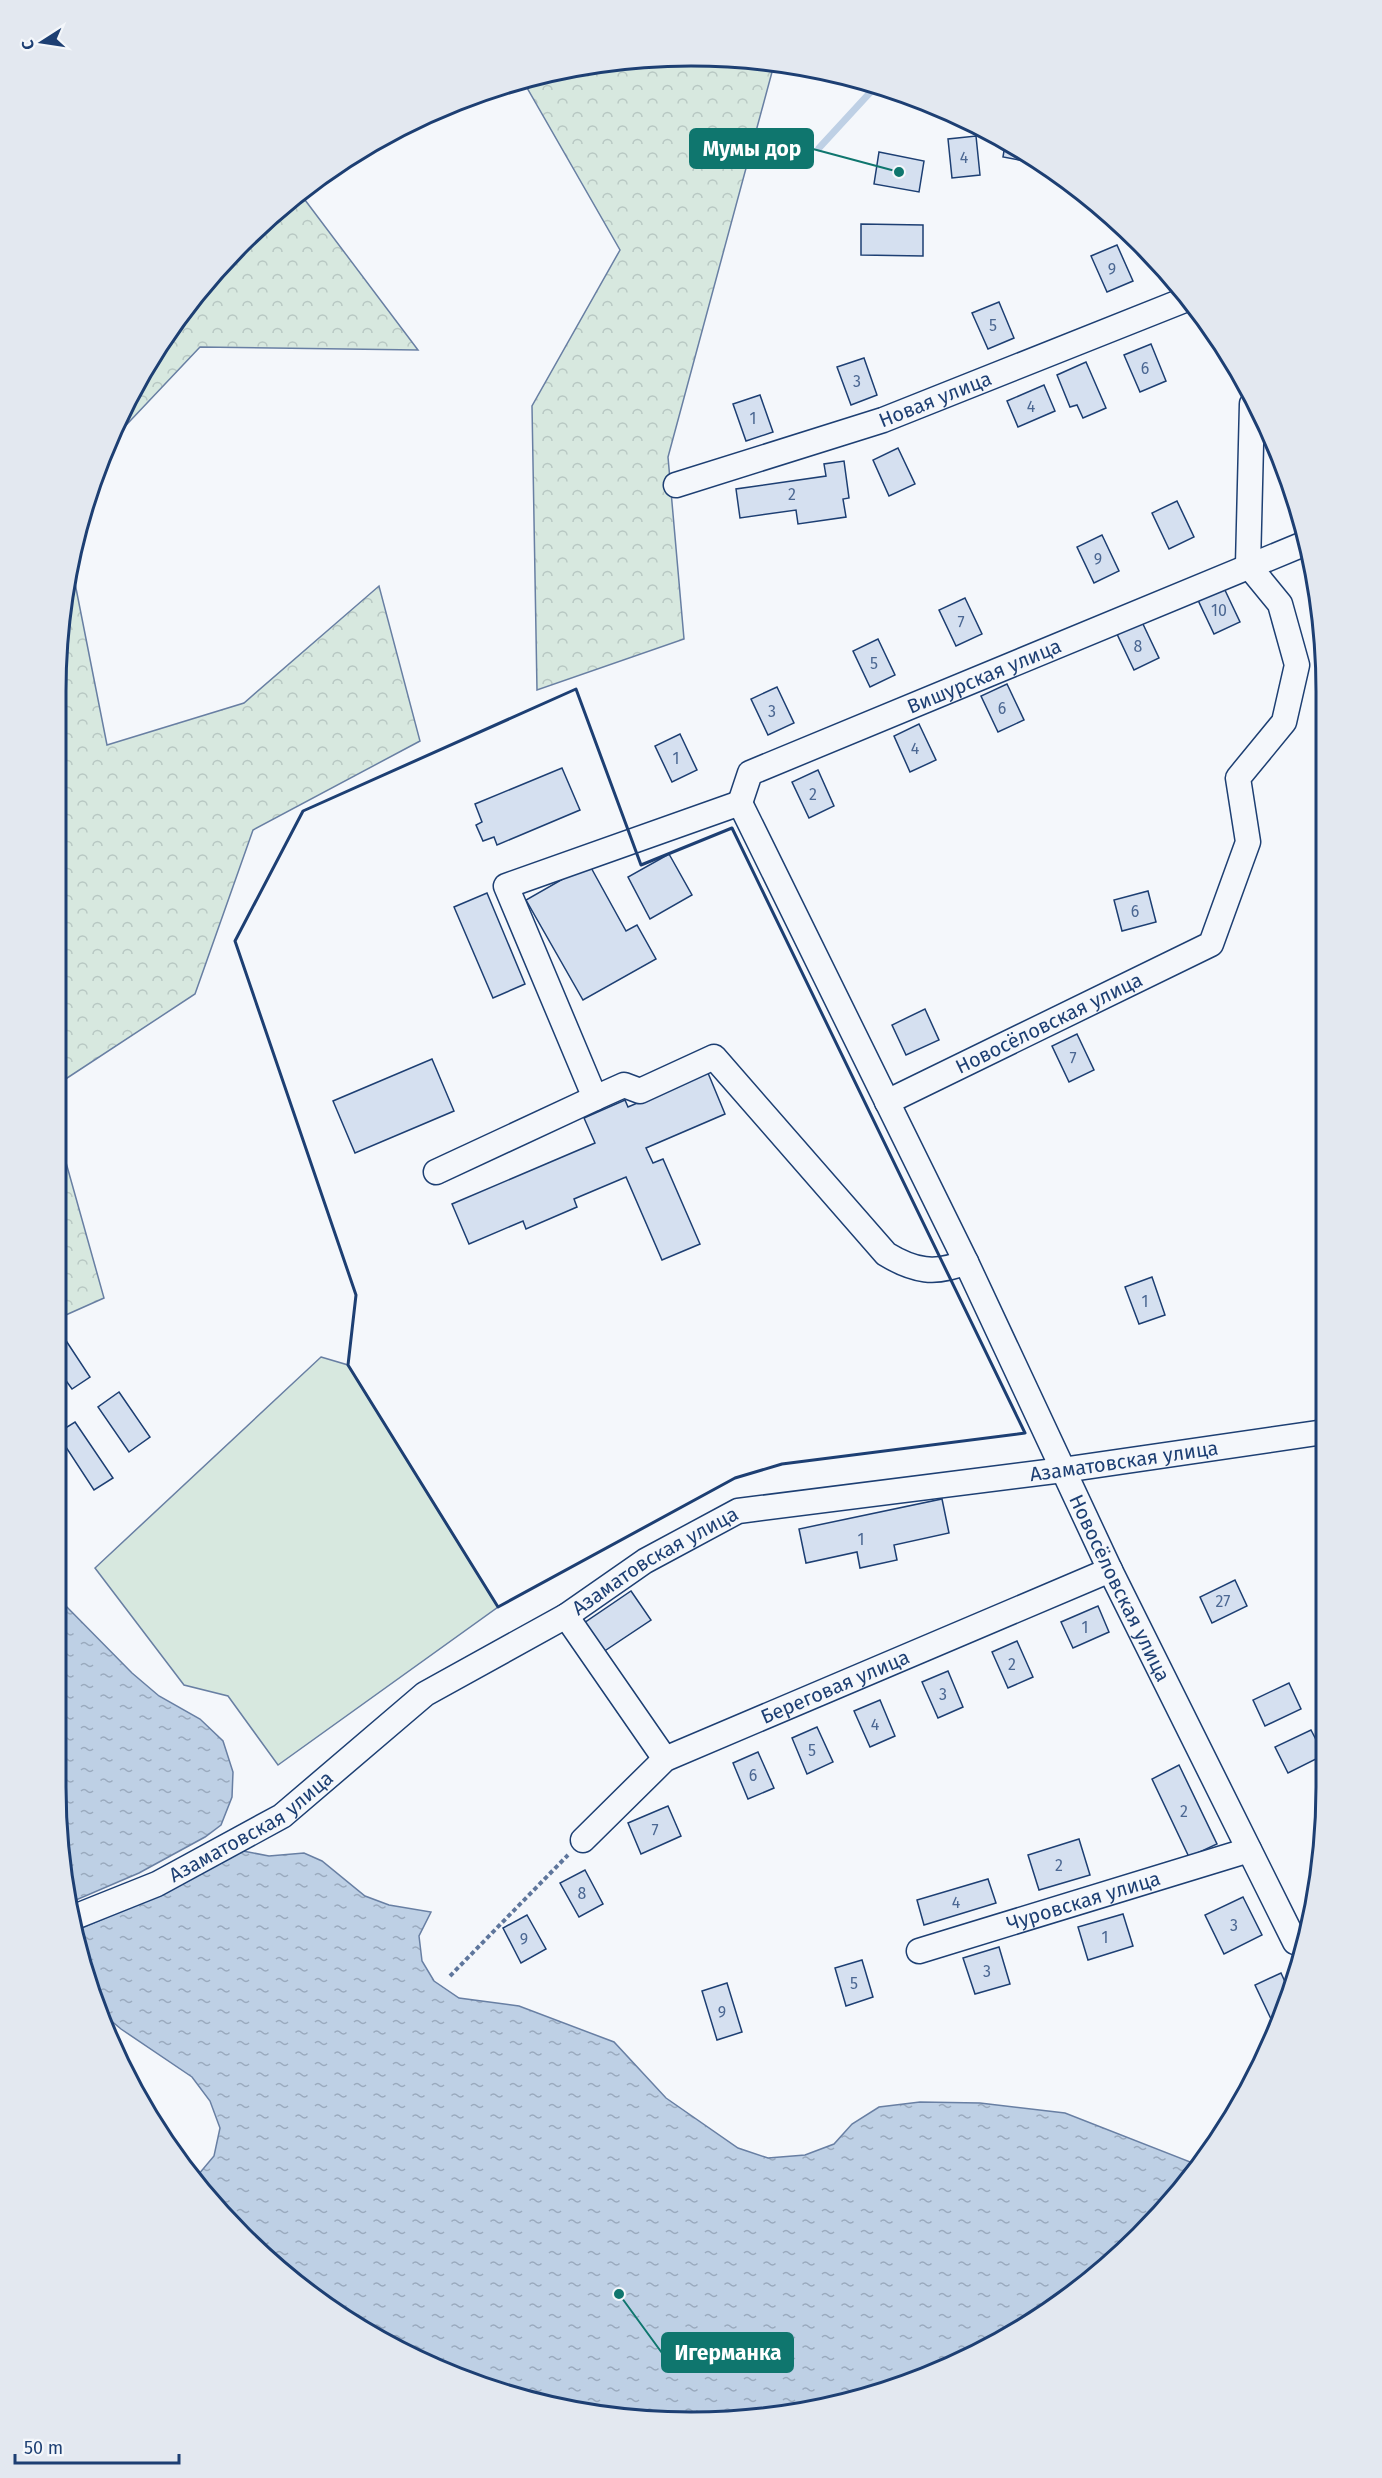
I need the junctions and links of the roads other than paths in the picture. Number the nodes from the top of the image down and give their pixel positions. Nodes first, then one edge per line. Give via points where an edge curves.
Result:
1 (1180, 302) edge
2 (1252, 415) edge
3 (676, 485) dead end
4 (1299, 546) edge
5 (1248, 565) junction
6 (740, 803) junction
7 (595, 1098) junction
8 (887, 1102) junction
9 (436, 1172) dead end
10 (966, 1262) junction
11 (1316, 1433) edge
12 (1062, 1470) junction
13 (1110, 1570) junction
14 (566, 1616) junction
15 (665, 1759) junction
16 (583, 1840) road end
17 (1249, 1850) junction
18 (79, 1915) edge
19 (1295, 1942) dead end
20 (919, 1951) dead end

1 - 3 street, Новая улица via 883,420
2 - 5 street
4 - 5 street, Вишурская улица
5 - 6 street, Вишурская улица via 750,773
5 - 8 street, Новосёловская улица via 1280,604 1297,665 1284,722 1238,777 1248,842 1211,944
6 - 7 street via 506,886
6 - 8 street, Новосёловская улица
7 - 9 street
7 - 10 street via 624,1085 640,1091 714,1057 886,1254 907,1267 946,1270
8 - 10 street, Новосёловская улица
10 - 12 street, Новосёловская улица
11 - 12 street, Азаматовская улица
12 - 13 street, Новосёловская улица
12 - 14 street, Азаматовская улица via 738,1511 645,1560
13 - 15 street, Береговая улица
13 - 17 street, Новосёловская улица
14 - 15 street
14 - 18 street, Азаматовская улица via 425,1694 282,1816 157,1884
15 - 16 street, Береговая улица
17 - 19 street, Новосёловская улица
17 - 20 street, Чуровская улица

